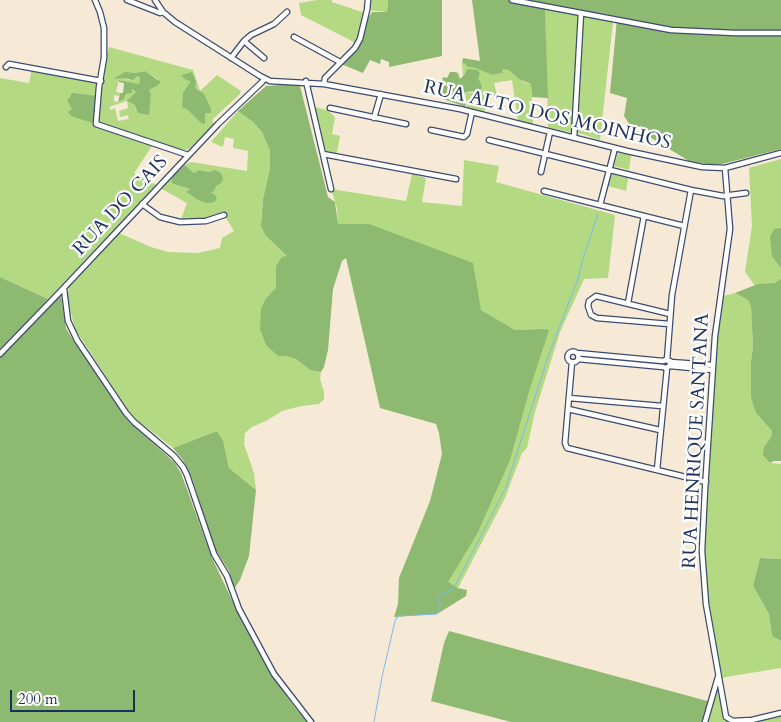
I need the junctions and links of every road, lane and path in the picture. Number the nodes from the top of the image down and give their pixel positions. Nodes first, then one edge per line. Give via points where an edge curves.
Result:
1 (95, 0) edge
2 (127, 0) edge
3 (156, 0) edge
4 (368, 0) edge
5 (512, 0) edge
6 (163, 12) junction
7 (287, 12) dead end
8 (581, 12) junction
9 (781, 33) edge
10 (294, 37) dead end
11 (244, 41) junction
12 (231, 58) junction
13 (264, 58) dead end
14 (340, 62) junction
15 (6, 67) dead end
16 (264, 79) junction
17 (100, 81) junction
18 (306, 82) junction
19 (324, 84) junction
20 (381, 94) junction
21 (330, 108) dead end
22 (472, 112) junction
23 (374, 118) junction
24 (406, 124) dead end
25 (431, 130) dead end
26 (550, 132) junction
27 (574, 138) junction
28 (489, 140) dead end
29 (615, 148) junction
30 (323, 154) junction
31 (545, 154) junction
32 (781, 154) edge
33 (188, 155) junction
34 (725, 168) junction
35 (610, 169) junction
36 (541, 172) dead end
37 (456, 179) dead end
38 (331, 189) dead end
39 (691, 190) junction
40 (544, 191) dead end
41 (746, 193) dead end
42 (728, 195) junction
43 (142, 204) junction
44 (600, 205) junction
45 (224, 215) dead end
46 (644, 216) junction
47 (684, 226) junction
48 (64, 288) junction
49 (628, 303) junction
50 (670, 314) junction
51 (669, 324) junction
52 (0, 354) edge
53 (578, 356) junction
54 (572, 362) junction
55 (667, 364) junction
56 (713, 367) junction
57 (569, 398) junction
58 (662, 406) junction
59 (568, 409) junction
60 (660, 430) junction
61 (657, 470) junction
62 (706, 482) junction
63 (719, 676) junction
64 (781, 712) edge
65 (311, 722) edge
66 (705, 722) edge

1 - 17 street via 104,28
2 - 6 street
3 - 6 street
4 - 14 street via 360,39
5 - 8 street
6 - 12 street
7 - 11 street via 274,24 251,34
8 - 9 street via 671,30
8 - 27 street
10 - 14 street
11 - 12 street
11 - 13 street
12 - 16 street
14 - 19 street via 325,78
15 - 17 street via 9,64
16 - 18 street, RUA ALTO DOS MOINHOS
16 - 33 street, RUA DO CAIS
17 - 33 street via 96,124
18 - 19 street, RUA ALTO DOS MOINHOS
18 - 30 street
19 - 20 street, RUA ALTO DOS MOINHOS
20 - 22 street, RUA ALTO DOS MOINHOS
20 - 23 street
21 - 23 street
22 - 25 street via 464,137
22 - 26 street, RUA ALTO DOS MOINHOS
23 - 24 street
26 - 27 street, RUA ALTO DOS MOINHOS
26 - 31 street
27 - 29 street, RUA ALTO DOS MOINHOS
28 - 31 street
29 - 34 street, RUA ALTO DOS MOINHOS via 702,167
29 - 35 street
30 - 37 street
30 - 38 street
31 - 35 street
31 - 36 street
32 - 34 street, RUA ALTO DOS MOINHOS
33 - 43 street, RUA DO CAIS
34 - 42 street, RUA HENRIQUE SANTANA
35 - 39 street
35 - 44 street
39 - 42 street
39 - 47 street
40 - 44 street
41 - 42 street
42 - 56 street, RUA HENRIQUE SANTANA via 730,229
43 - 45 street via 160,217 180,222 206,221
43 - 48 street, RUA DO CAIS
44 - 46 street
46 - 47 street
46 - 49 street
47 - 50 street
48 - 52 street, RUA DO CAIS
48 - 65 street via 68,321 82,347 130,418 183,467 214,554 225,570 240,609 274,674
49 - 50 street
49 - 51 street via 596,296 588,301 588,306 597,318
50 - 51 street
51 - 55 street
53 - 54 street via 576,362
53 - 54 street via 573,351 568,354
53 - 55 street
54 - 57 street
55 - 56 street
55 - 58 street
56 - 62 street, RUA HENRIQUE SANTANA
57 - 58 street
57 - 59 street
58 - 60 street
59 - 60 street
59 - 61 street via 567,448
60 - 61 street
61 - 62 street
62 - 63 street, RUA HENRIQUE SANTANA via 702,551 706,604
63 - 64 street, RUA HENRIQUE SANTANA via 724,713 729,720 752,720
63 - 66 street

